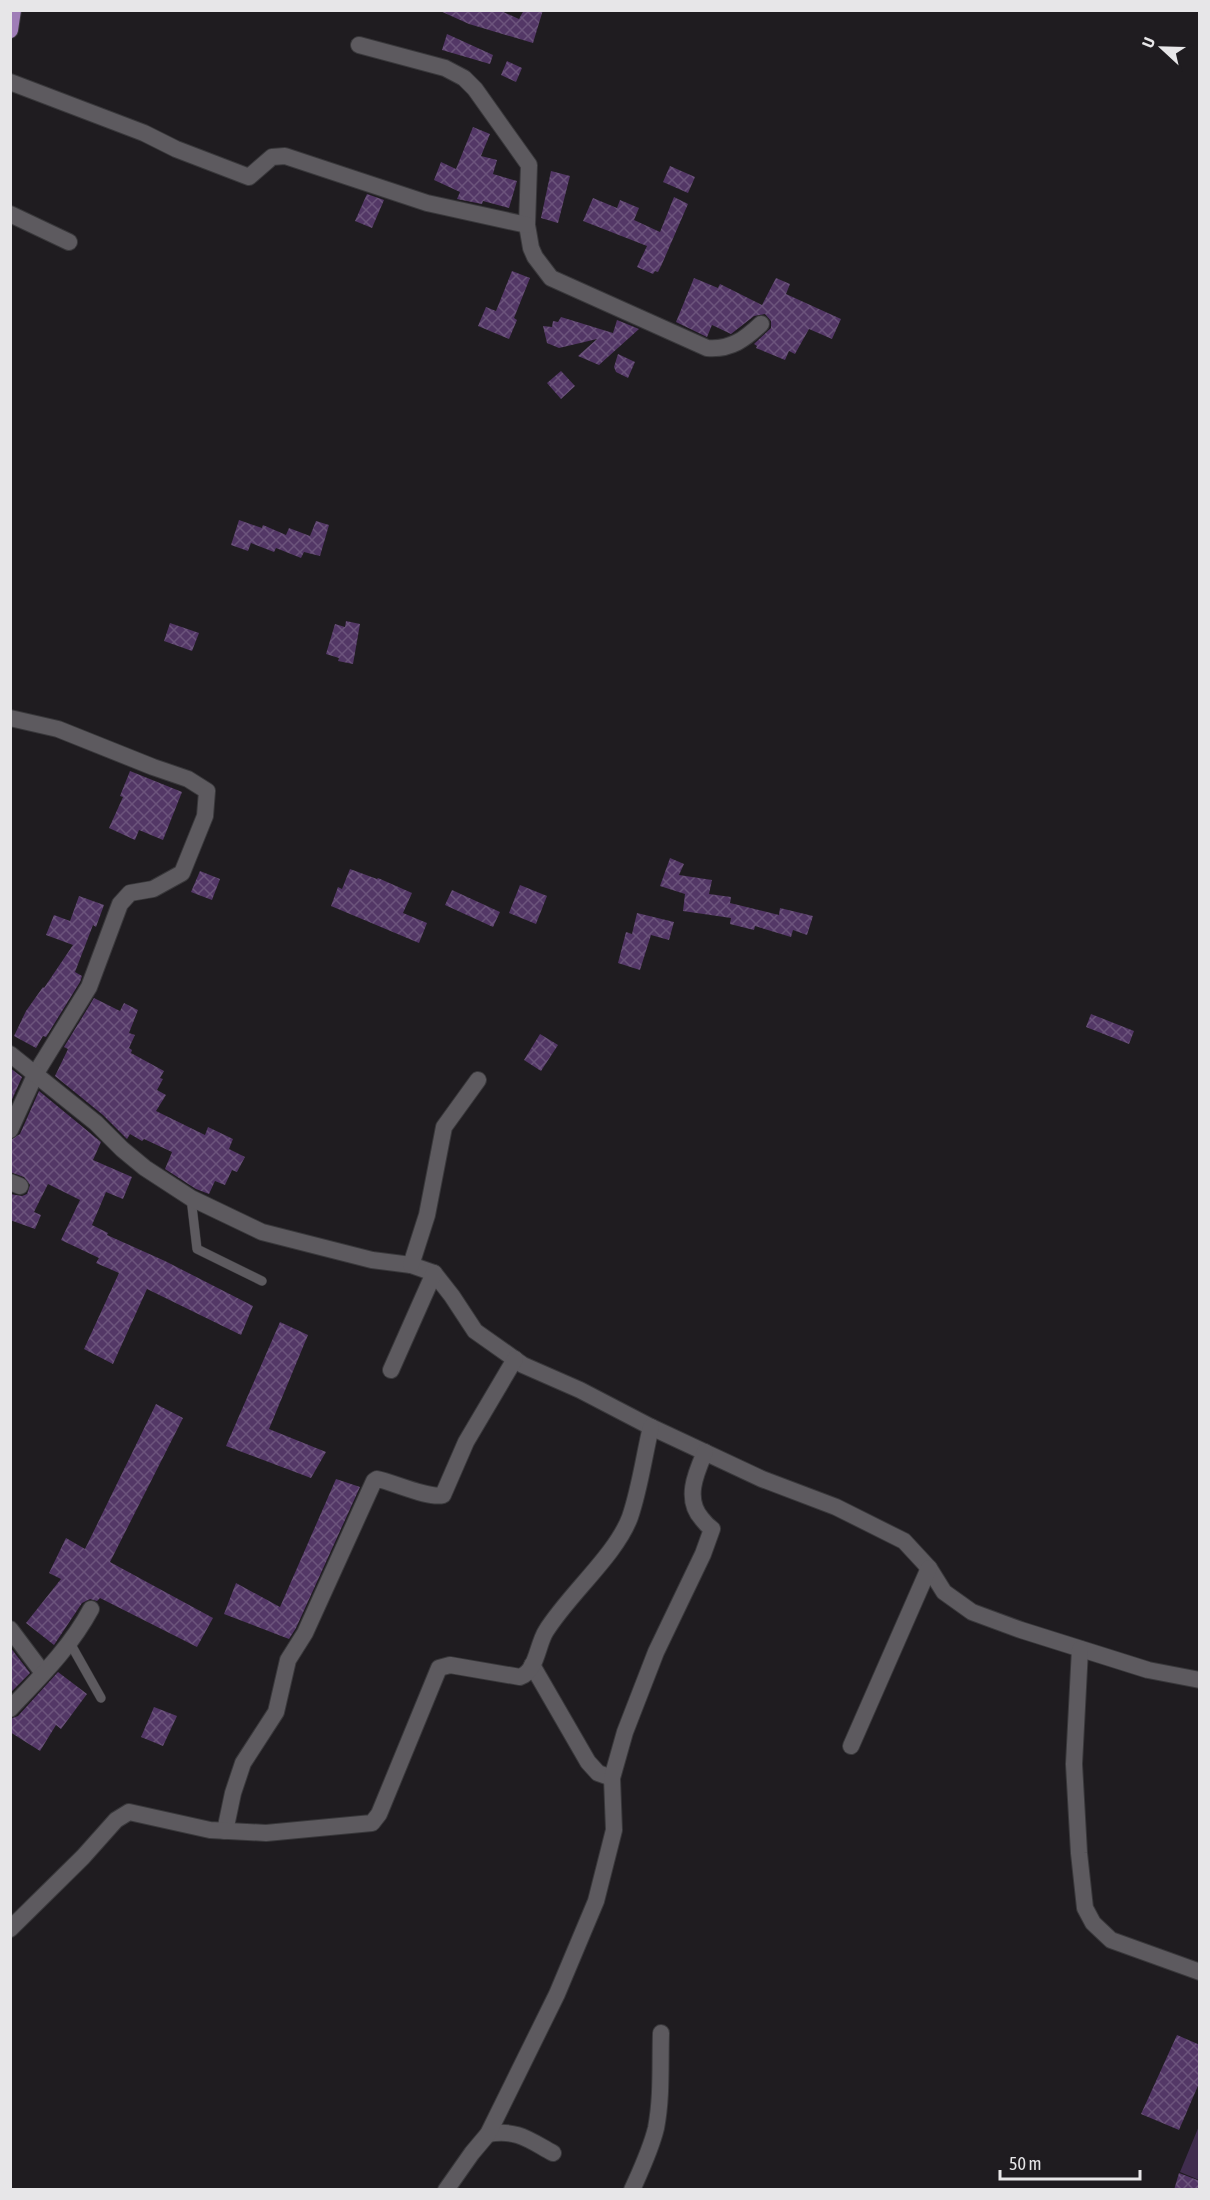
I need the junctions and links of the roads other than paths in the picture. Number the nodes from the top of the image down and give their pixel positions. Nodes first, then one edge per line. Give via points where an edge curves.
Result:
1 (13, 10) edge
2 (10, 30) edge
3 (359, 45) dead end
4 (10, 82) edge
5 (10, 214) edge
6 (527, 225) junction
7 (69, 242) dead end
8 (761, 324) dead end
9 (10, 718) edge
10 (10, 1054) edge
11 (36, 1073) junction
12 (477, 1080) dead end
13 (10, 1130) edge
14 (191, 1198) junction
15 (411, 1265) junction
16 (434, 1273) junction
17 (262, 1281) dead end
18 (515, 1359) junction
19 (391, 1370) dead end
20 (651, 1427) junction
21 (705, 1452) junction
22 (929, 1568) junction
23 (91, 1609) dead end
24 (10, 1629) edge
25 (70, 1643) junction
26 (1080, 1649) junction
27 (532, 1665) junction
28 (43, 1673) junction
29 (1200, 1680) edge
30 (101, 1698) dead end
31 (10, 1709) edge
32 (851, 1746) dead end
33 (612, 1778) junction
34 (225, 1831) junction
35 (10, 1929) edge
36 (1200, 1972) edge
37 (661, 2033) dead end
38 (488, 2134) junction
39 (554, 2153) dead end
40 (446, 2190) edge
41 (632, 2190) edge

1 - 2 main road
3 - 6 street via 445,68 476,89 528,165
4 - 6 street via 249,177 272,157 285,156 427,203
5 - 7 street
6 - 8 street via 535,257 551,278 707,348 744,340
9 - 11 street via 58,729 188,779 207,791 205,816 182,873 153,889 130,893 120,904 89,987
10 - 11 street
11 - 13 street
11 - 14 street via 145,1168
12 - 15 street via 444,1127 427,1215
14 - 15 street via 262,1232 372,1260
14 - 17 lane via 197,1249
15 - 16 street
16 - 18 street via 475,1331
16 - 19 street
18 - 20 street
18 - 34 street via 466,1442 442,1495 374,1481 305,1633 288,1660 276,1712 243,1763
20 - 21 street
20 - 27 street via 630,1517 616,1541 543,1634
21 - 22 street via 836,1507 904,1541
21 - 33 street via 693,1482 693,1506 712,1529 656,1652
22 - 26 street via 944,1592 972,1612
22 - 32 street
23 - 25 street
24 - 28 street
25 - 28 street
25 - 30 lane
26 - 29 street via 1148,1670
26 - 36 street via 1074,1764 1085,1908 1111,1941
27 - 33 street via 588,1762 598,1773
27 - 34 street via 520,1677 450,1665 439,1668 379,1815 372,1823 266,1833
28 - 31 street
33 - 38 street via 614,1830 596,1901 557,1994
34 - 35 street via 129,1812
37 - 41 street via 656,2128
38 - 39 street via 517,2133
38 - 40 street

